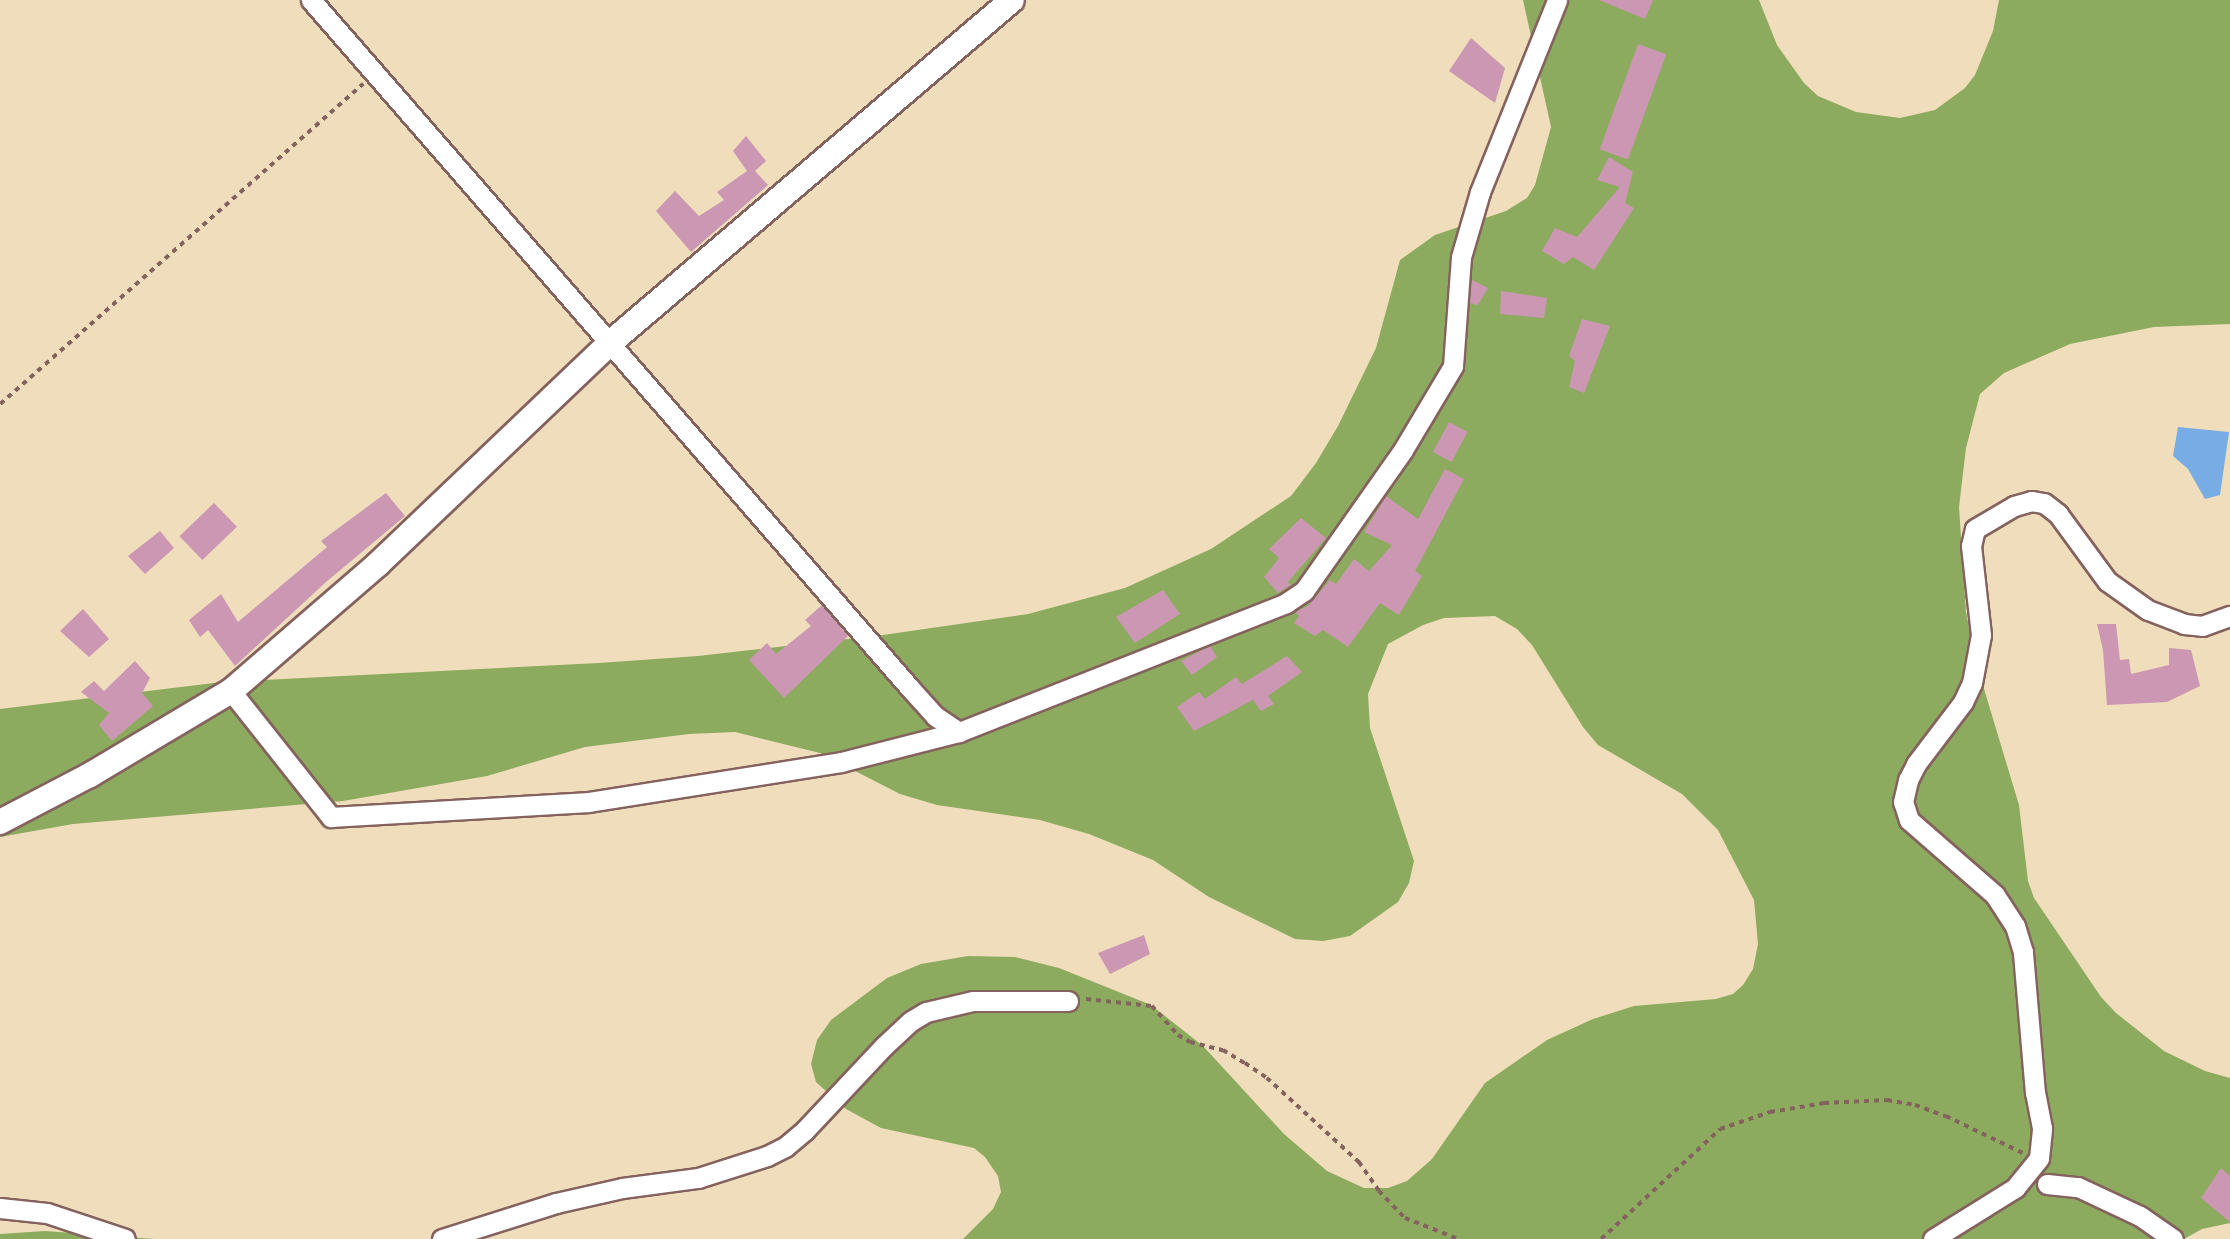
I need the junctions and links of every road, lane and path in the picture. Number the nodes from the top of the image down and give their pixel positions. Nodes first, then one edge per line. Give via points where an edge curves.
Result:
1 (311, 0) edge
2 (1012, 0) edge
3 (1557, 0) edge
4 (375, 74) junction
5 (610, 342) junction
6 (0, 404) edge
7 (2230, 616) edge
8 (231, 691) junction
9 (959, 732) junction
10 (0, 821) edge
11 (1068, 1001) joint
12 (2009, 1144) dead end
13 (2046, 1184) dead end
14 (0, 1208) edge
15 (125, 1239) edge
16 (442, 1239) edge
17 (1458, 1239) edge
18 (1601, 1239) edge
19 (1933, 1239) edge
20 (2173, 1239) edge

1 - 4 street
2 - 5 street
3 - 9 street via 1472,218 1461,257 1453,366 1403,450 1304,591 1286,603
4 - 5 street
4 - 6 path
5 - 8 street via 378,564
5 - 9 street via 926,707
7 - 19 street via 2203,626 2148,610 2107,582 2059,514 2044,503 2014,506 1975,529 1971,547 1981,635 1972,683 1916,764 1903,802 1909,820 1994,895 2015,926 2023,953 2042,1128 2039,1158 2015,1188
8 - 9 street via 331,817 589,802 841,762
8 - 10 street via 90,775
11 - 16 street via 973,1000 926,1012 884,1046 805,1130 767,1156 698,1178 556,1203
11 - 17 path via 1093,998 1152,1006 1178,1035 1223,1050 1267,1078 1359,1162 1405,1218
12 - 18 path via 1915,1105 1887,1100 1824,1103 1750,1117 1720,1129
13 - 20 street via 2078,1187 2140,1216
14 - 15 street via 47,1213

